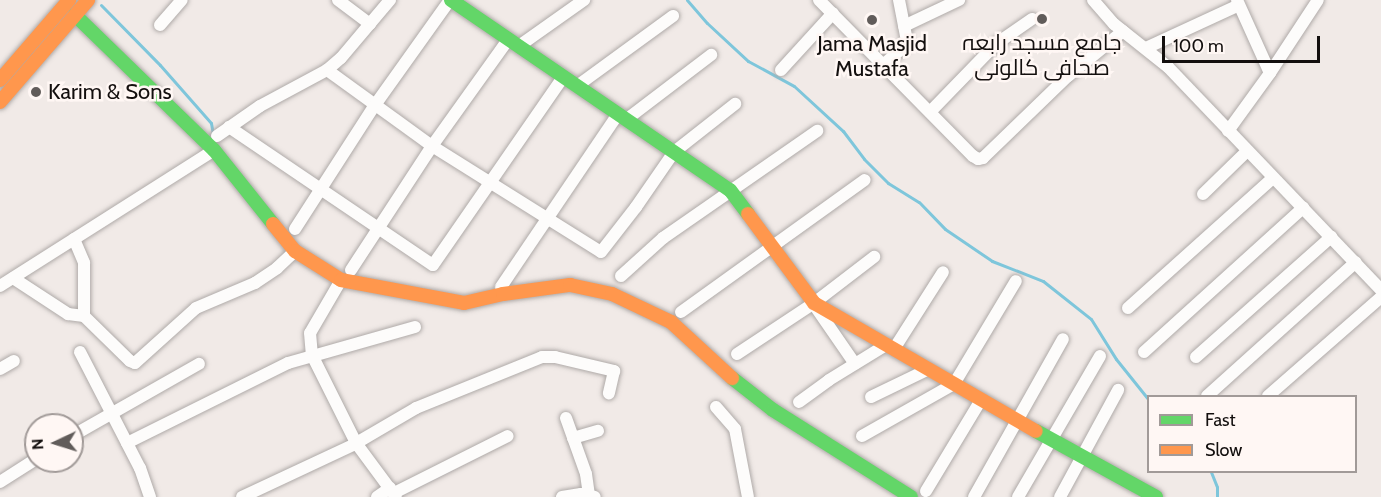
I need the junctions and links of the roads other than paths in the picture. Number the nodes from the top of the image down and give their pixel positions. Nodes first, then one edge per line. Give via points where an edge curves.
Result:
1 (88, 0) edge
2 (182, 0) edge
3 (338, 0) edge
4 (390, 0) edge
5 (584, 0) edge
6 (819, 0) edge
7 (899, 0) edge
8 (959, 0) edge
9 (1093, 0) edge
10 (1318, 0) edge
11 (455, 1) edge
12 (61, 3) edge
13 (1238, 3) edge
14 (833, 13) junction
15 (75, 15) junction
16 (673, 16) dead end
17 (1032, 19) dead end
18 (370, 24) junction
19 (160, 25) dead end
20 (904, 26) junction
21 (1123, 31) junction
22 (513, 43) junction
23 (1146, 48) junction
24 (711, 55) dead end
25 (883, 64) junction
26 (327, 70) junction
27 (781, 70) dead end
28 (1270, 73) junction
29 (562, 76) junction
30 (0, 80) edge
31 (577, 86) junction
32 (0, 102) edge
33 (735, 104) dead end
34 (375, 105) junction
35 (930, 112) junction
36 (623, 116) junction
37 (229, 128) junction
38 (817, 131) dead end
39 (1228, 131) junction
40 (217, 136) dead end
41 (432, 146) junction
42 (214, 150) junction
43 (1247, 151) junction
44 (674, 152) junction
45 (1273, 178) junction
46 (865, 180) dead end
47 (489, 182) junction
48 (320, 190) junction
49 (730, 190) junction
50 (1203, 194) dead end
51 (1303, 208) junction
52 (548, 219) junction
53 (295, 229) dead end
54 (378, 229) junction
55 (1331, 237) junction
56 (74, 239) junction
57 (770, 247) junction
58 (295, 251) junction
59 (874, 257) dead end
60 (1356, 262) junction
61 (943, 272) dead end
62 (346, 275) junction
63 (621, 276) dead end
64 (13, 278) junction
65 (1016, 281) dead end
66 (1379, 285) edge
67 (0, 286) edge
68 (501, 287) dead end
69 (1381, 297) edge
70 (814, 303) junction
71 (1128, 308) dead end
72 (681, 312) dead end
73 (84, 316) junction
74 (415, 327) dead end
75 (1063, 339) dead end
76 (890, 347) junction
77 (80, 352) dead end
78 (1143, 352) dead end
79 (737, 354) dead end
80 (312, 355) junction
81 (1100, 356) dead end
82 (1196, 357) dead end
83 (15, 361) dead end
84 (199, 364) dead end
85 (855, 364) junction
86 (0, 369) edge
87 (929, 369) junction
88 (954, 384) junction
89 (1118, 390) dead end
90 (609, 393) dead end
91 (1208, 395) edge
92 (1269, 395) edge
93 (871, 397) dead end
94 (981, 400) junction
95 (799, 402) dead end
96 (716, 407) dead end
97 (111, 412) junction
98 (566, 418) dead end
99 (1016, 420) junction
100 (84, 429) edge
101 (598, 431) dead end
102 (508, 436) dead end
103 (862, 436) dead end
104 (573, 438) junction
105 (1050, 439) junction
106 (127, 443) junction
107 (356, 443) junction
108 (1082, 456) junction
109 (24, 467) edge
110 (0, 482) edge
111 (926, 491) dead end
112 (393, 493) edge
113 (592, 496) edge
114 (150, 497) edge
115 (242, 497) edge
116 (377, 497) edge
117 (562, 497) edge
118 (748, 497) edge
119 (911, 497) edge
120 (974, 497) edge
121 (1018, 497) edge
122 (1060, 497) edge
123 (1156, 497) edge

1 - 15 street
2 - 19 street
3 - 18 street
4 - 18 street
5 - 22 street
6 - 14 street
7 - 20 street
8 - 20 street
9 - 21 street
10 - 28 street
11 - 22 street
11 - 34 street
12 - 30 street
13 - 23 street
13 - 28 street
14 - 25 street
14 - 27 street
15 - 32 street
15 - 42 street
16 - 31 street
17 - 35 street via 996,44
18 - 26 street
20 - 25 street via 906,45
21 - 23 street
21 - 35 street via 1068,76 983,158 973,156
22 - 29 street
22 - 41 street
23 - 39 street
24 - 36 street
25 - 35 street
26 - 34 street
26 - 37 street via 260,106
28 - 39 street
29 - 31 street
29 - 47 street
31 - 36 street
33 - 44 street
34 - 41 street
34 - 48 street
36 - 44 street
36 - 52 street
37 - 40 street
37 - 48 street
38 - 49 street
39 - 43 street
41 - 47 street
41 - 54 street
42 - 56 street
42 - 58 street
43 - 45 street
43 - 50 street
44 - 49 street
44 - 52 street via 603,251
45 - 51 street
45 - 71 street
46 - 57 street
47 - 52 street
47 - 54 street via 436,264
48 - 53 street
48 - 54 street
49 - 57 street
49 - 63 street via 663,238
51 - 55 street
51 - 78 street
52 - 68 street
54 - 62 street
55 - 60 street
55 - 82 street
56 - 64 street
56 - 73 street via 84,263
57 - 70 street
57 - 72 street
58 - 62 street
58 - 73 street via 255,283 196,308 135,363
59 - 70 street
60 - 66 street
60 - 91 street
61 - 76 street
62 - 80 street via 310,333
62 - 119 street via 464,303 570,285 612,294 671,322 720,369 773,410
64 - 67 street
64 - 73 street via 68,314
65 - 88 street
69 - 92 street
70 - 76 street
70 - 79 street
70 - 85 street
74 - 80 street
75 - 99 street
76 - 85 street
76 - 87 street
77 - 97 street
80 - 106 street via 288,363
80 - 107 street
81 - 105 street
83 - 86 street
84 - 97 street
85 - 95 street
87 - 88 street
87 - 93 street
88 - 94 street
88 - 103 street
89 - 108 street
90 - 107 street via 614,371 542,357 416,408
94 - 99 street
94 - 111 street
96 - 118 street via 735,429
97 - 100 street
97 - 106 street
98 - 104 street
99 - 105 street
99 - 120 street
101 - 104 street
102 - 112 street
104 - 113 street
105 - 108 street
105 - 121 street
106 - 114 street
107 - 112 street
107 - 115 street
108 - 122 street
108 - 123 street
109 - 110 street
112 - 116 street
113 - 117 street

